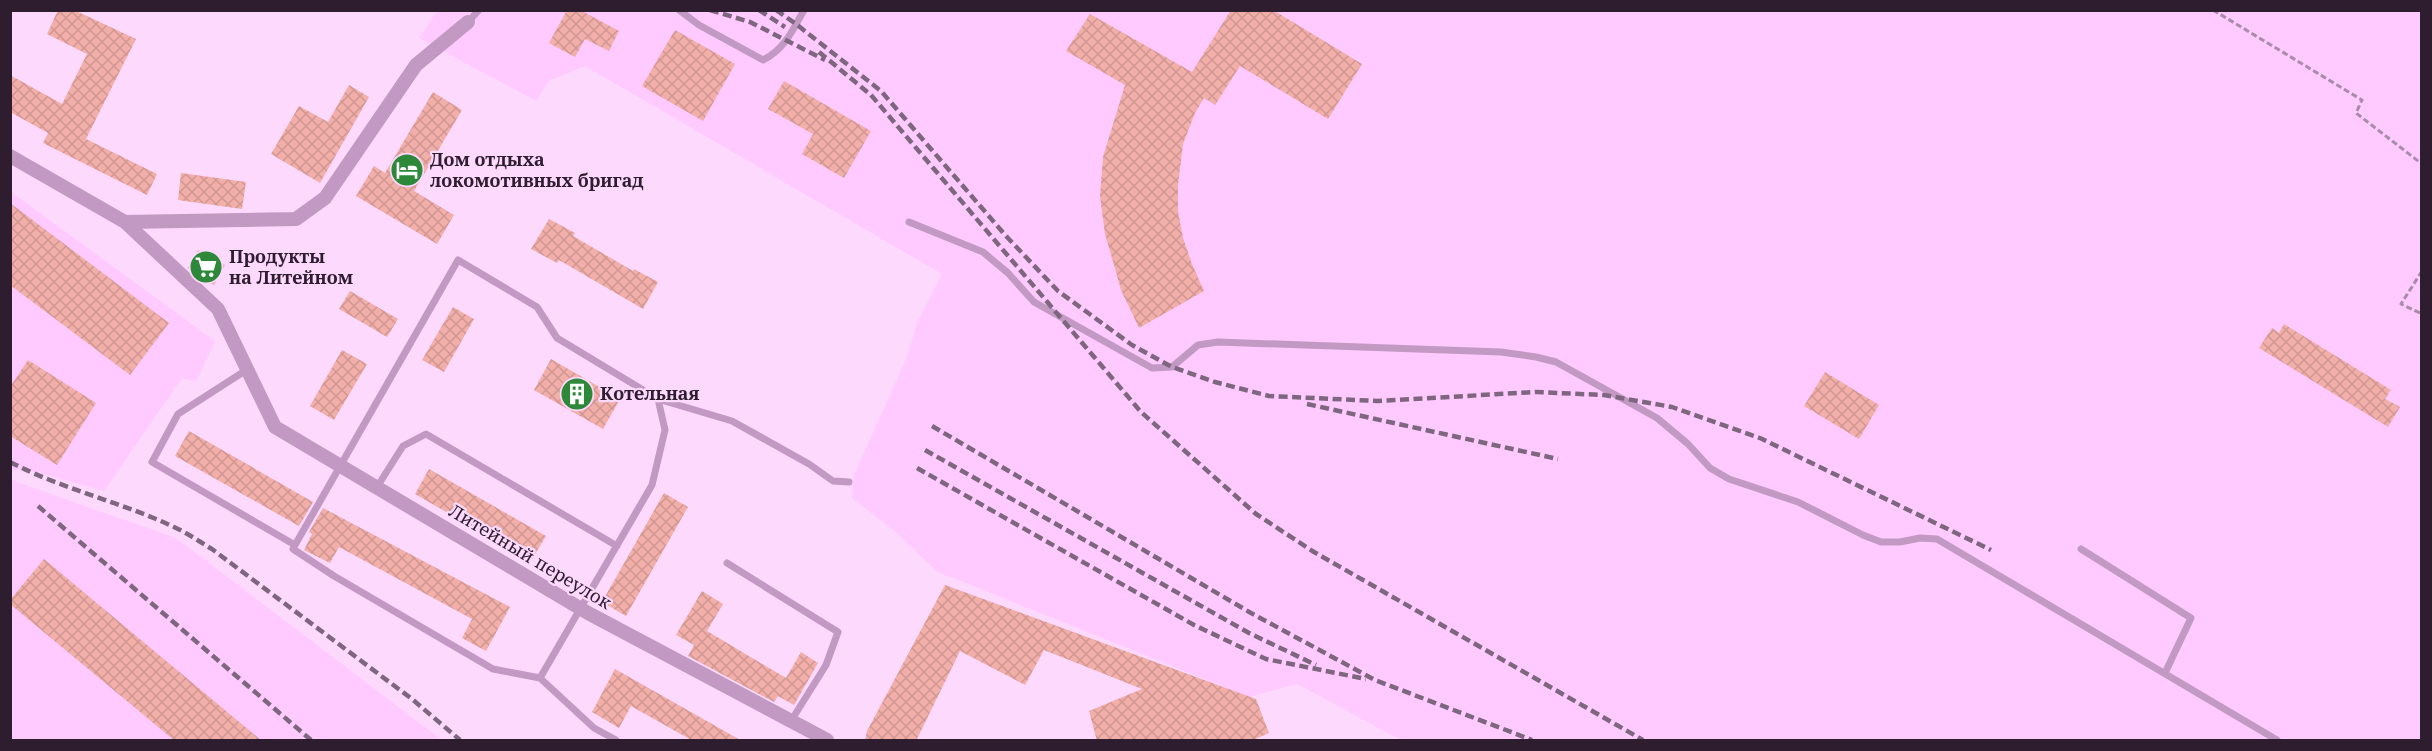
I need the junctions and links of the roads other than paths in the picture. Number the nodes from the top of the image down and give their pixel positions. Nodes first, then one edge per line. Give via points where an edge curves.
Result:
1 (479, 10) edge
2 (679, 10) edge
3 (804, 10) edge
4 (468, 22) joint
5 (10, 156) edge
6 (125, 222) junction
7 (909, 222) dead end
8 (248, 369) junction
9 (658, 399) junction
10 (341, 466) junction
11 (849, 482) dead end
12 (377, 487) junction
13 (296, 545) junction
14 (617, 546) junction
15 (2081, 549) dead end
16 (727, 563) dead end
17 (580, 608) junction
18 (2165, 673) junction
19 (540, 678) junction
20 (791, 722) junction
21 (616, 741) edge
22 (827, 741) edge
23 (2277, 741) edge

1 - 4 lane
2 - 3 lane via 763,60 787,40
4 - 6 street via 416,65 325,198 296,219
5 - 6 street, Литейный переулок
6 - 8 street, Литейный переулок via 218,309
7 - 18 lane via 983,252 1034,302 1152,369 1172,367 1198,345 1218,342 1501,352 1556,362 1656,418 1710,468 1729,479 1798,502 1881,542 1937,539
8 - 10 street, Литейный переулок via 275,428
8 - 13 lane via 178,414 152,462
9 - 10 lane via 557,338 537,307 458,260
9 - 11 lane via 732,421 833,481
9 - 14 lane via 665,430 652,485
10 - 12 street, Литейный переулок
10 - 13 lane
12 - 14 lane via 403,446 426,434
12 - 17 street, Литейный переулок
13 - 19 lane via 293,549 334,576 493,669
14 - 17 lane
15 - 18 lane via 2191,618
16 - 20 lane via 838,632 826,665
17 - 19 lane
17 - 20 street, Литейный переулок
18 - 23 lane
19 - 21 lane via 594,728
20 - 22 street, Литейный переулок

